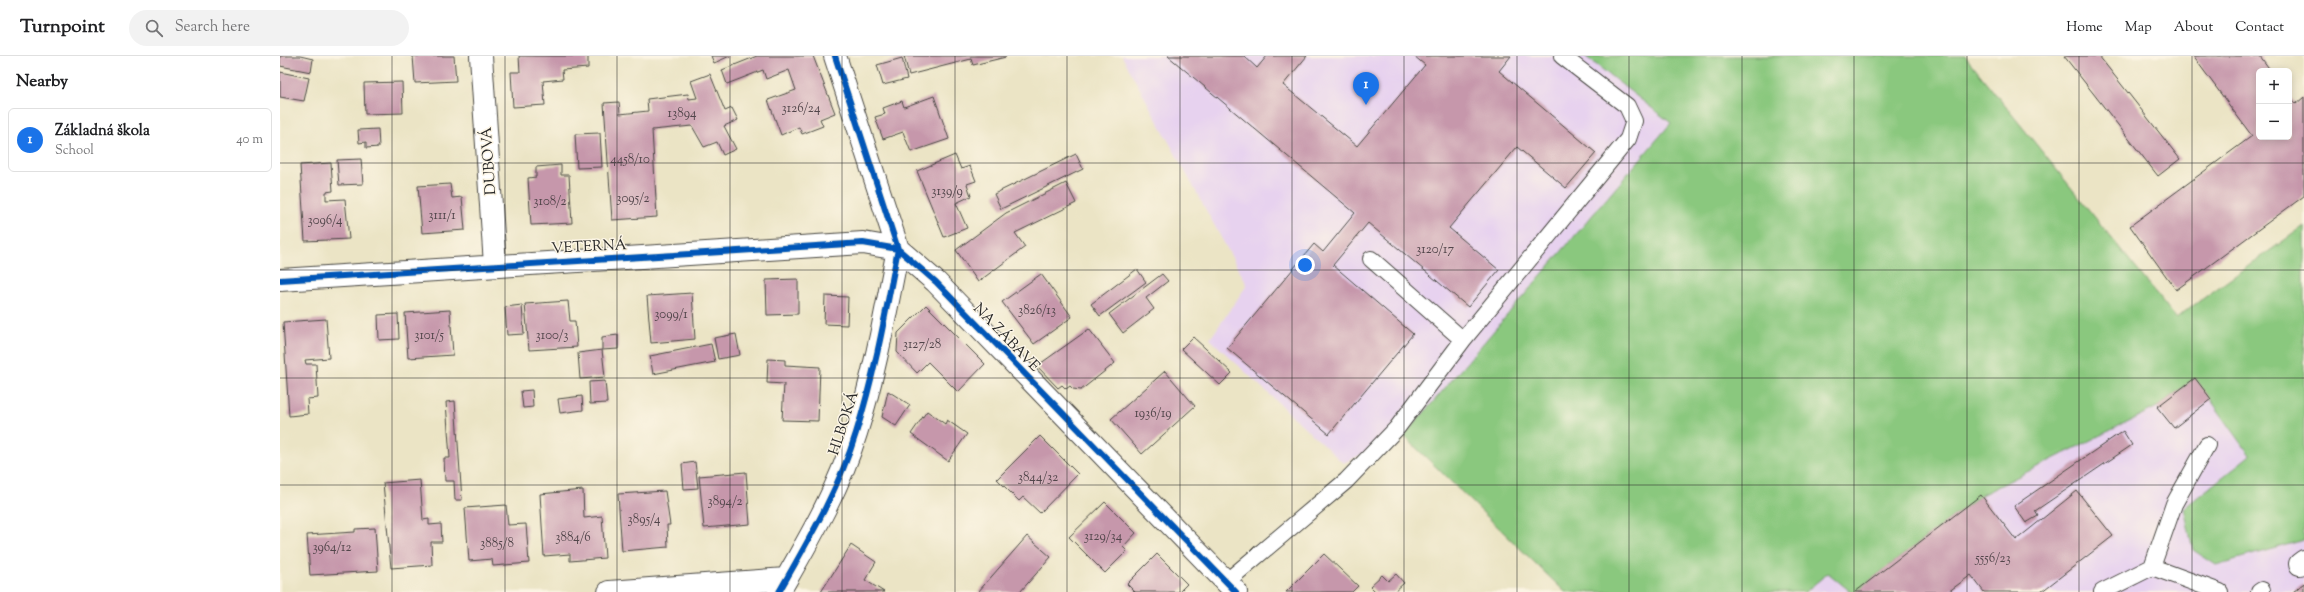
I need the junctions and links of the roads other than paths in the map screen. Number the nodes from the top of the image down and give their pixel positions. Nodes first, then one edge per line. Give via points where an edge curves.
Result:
1 (481, 56) edge
2 (834, 56) edge
3 (1562, 56) edge
4 (898, 249) junction
5 (1371, 259) dead end
6 (495, 265) junction
7 (280, 280) edge
8 (1463, 340) junction
9 (2208, 445) dead end
10 (2152, 568) junction
11 (1231, 587) edge
12 (783, 588) edge
13 (609, 592) edge
14 (2102, 592) edge
15 (2220, 592) edge

1 - 6 street, DUBOVÁ
2 - 4 street
3 - 8 lane via 1627,106 1634,121 1628,139
4 - 6 street, VETERNÁ via 863,243
4 - 11 street, NA ZÁBAVE via 936,282
4 - 12 street, HLBOKÁ via 874,365 856,434 831,496
5 - 8 lane
6 - 7 street, VETERNÁ
8 - 11 lane via 1397,428 1346,481
9 - 10 lane via 2174,504
10 - 14 lane
10 - 15 lane
12 - 13 street, HLBOKÁ

